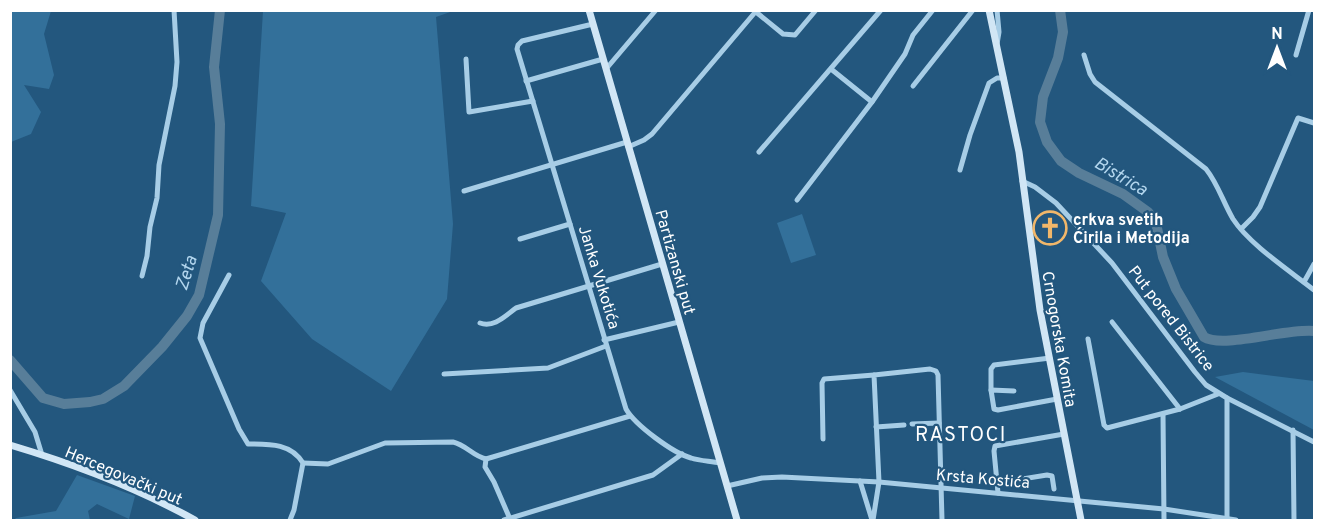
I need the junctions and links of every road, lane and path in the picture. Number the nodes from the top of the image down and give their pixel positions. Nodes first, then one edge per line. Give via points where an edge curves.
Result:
1 (174, 10) edge
2 (589, 10) edge
3 (656, 10) edge
4 (816, 10) edge
5 (881, 10) edge
6 (933, 10) edge
7 (973, 10) edge
8 (989, 10) edge
9 (998, 10) edge
10 (1309, 10) edge
11 (756, 11) edge
12 (593, 24) junction
13 (997, 44) junction
14 (1084, 55) dead end
15 (1296, 55) dead end
16 (603, 58) junction
17 (466, 59) dead end
18 (606, 69) junction
19 (831, 69) junction
20 (1004, 78) junction
21 (526, 81) junction
22 (913, 86) dead end
23 (532, 101) junction
24 (872, 102) junction
25 (1314, 123) edge
26 (627, 144) junction
27 (759, 153) dead end
28 (551, 163) junction
29 (960, 170) dead end
30 (1021, 181) junction
31 (464, 191) dead end
32 (796, 200) dead end
33 (570, 225) junction
34 (1241, 229) junction
35 (520, 239) dead end
36 (662, 264) junction
37 (1314, 264) edge
38 (229, 275) dead end
39 (142, 276) dead end
40 (1304, 282) junction
41 (589, 285) junction
42 (1314, 290) edge
43 (679, 322) junction
44 (1112, 322) dead end
45 (480, 323) dead end
46 (1088, 339) dead end
47 (605, 343) junction
48 (1050, 358) junction
49 (444, 374) dead end
50 (874, 375) junction
51 (10, 390) edge
52 (991, 390) junction
53 (1014, 391) dead end
54 (1218, 394) junction
55 (1227, 398) junction
56 (1058, 399) junction
57 (1180, 409) junction
58 (1162, 414) junction
59 (630, 416) junction
60 (939, 423) junction
61 (912, 424) dead end
62 (904, 425) dead end
63 (876, 427) junction
64 (1293, 430) junction
65 (1064, 434) junction
66 (823, 439) dead end
67 (1314, 442) edge
68 (10, 446) edge
69 (682, 454) junction
70 (42, 455) junction
71 (486, 459) junction
72 (303, 463) junction
73 (720, 463) junction
74 (860, 481) junction
75 (879, 482) junction
76 (997, 483) junction
77 (727, 486) junction
78 (940, 488) junction
79 (1054, 489) dead end
80 (998, 493) junction
81 (1077, 501) junction
82 (1164, 509) junction
83 (195, 520) edge
84 (290, 520) edge
85 (507, 520) edge
86 (737, 520) edge
87 (873, 520) edge
88 (942, 520) edge
89 (1080, 520) edge
90 (1164, 520) edge
91 (1227, 520) edge
92 (1236, 520) edge
93 (1294, 520) edge

1 - 39 street via 175,86
2 - 12 street, Partizanski put
3 - 18 street
4 - 11 street via 795,35 783,34
5 - 19 street
6 - 24 street
7 - 22 street
8 - 13 street
9 - 13 street
10 - 15 street
11 - 26 street via 652,134
12 - 16 street, Partizanski put
12 - 21 street, Janka Vukotića via 518,45
13 - 20 street
14 - 34 street via 1095,82 1206,169
16 - 18 street, Partizanski put
16 - 21 street
17 - 23 street via 469,112
18 - 26 street, Partizanski put
19 - 24 street
19 - 27 street
20 - 29 street via 989,83
20 - 30 street
21 - 23 street, Janka Vukotića
23 - 28 street, Janka Vukotića
24 - 32 street
25 - 34 street via 1298,118 1260,207
26 - 28 street
26 - 36 street, Partizanski put
28 - 31 street
28 - 33 street, Janka Vukotića
30 - 48 street, Crnogorska Komita
30 - 54 street, Put pored Bistrice via 1056,203 1112,263 1194,372
33 - 35 street
33 - 41 street, Janka Vukotića
34 - 40 street
36 - 41 street
36 - 43 street, Partizanski put
37 - 40 street
38 - 72 street via 203,323 200,338 248,444 280,445
40 - 42 street
41 - 45 street via 516,308 496,322
41 - 47 street, Janka Vukotića
43 - 47 street
43 - 73 street, Partizanski put
44 - 57 street
46 - 58 street via 1104,425 1109,428
47 - 49 street via 548,368
47 - 59 street, Janka Vukotića
48 - 52 street via 994,365
48 - 56 street, Crnogorska Komita
50 - 60 street via 936,371
50 - 63 street
50 - 66 street via 824,379
51 - 70 street, Hercegovački put
52 - 53 street
52 - 56 street via 993,407 998,410
54 - 55 street, Put pored Bistrice
54 - 57 street
55 - 64 street
55 - 91 street
56 - 65 street, Crnogorska Komita
57 - 58 street
58 - 82 street
59 - 69 street
59 - 71 street
60 - 61 street
60 - 78 street
62 - 63 street
63 - 75 street
64 - 67 street
64 - 93 street
65 - 76 street via 995,446
65 - 81 street, Crnogorska Komita
68 - 70 street
69 - 73 street
69 - 85 street via 652,475
70 - 83 street, Hercegovački put via 107,479
71 - 72 street via 453,442 386,443 328,464
71 - 85 street via 485,467
72 - 84 street
73 - 77 street, Partizanski put
74 - 75 street, Krsta Kostića
74 - 77 street, Krsta Kostića via 782,477
74 - 87 street
75 - 78 street, Krsta Kostića
75 - 87 street
76 - 79 street via 1047,475 1052,476
76 - 80 street
77 - 86 street, Partizanski put
78 - 80 street, Krsta Kostića
78 - 88 street
80 - 81 street, Krsta Kostića
81 - 82 street, Krsta Kostića
81 - 89 street, Crnogorska Komita
82 - 90 street
82 - 91 street, Krsta Kostića
91 - 92 street, Krsta Kostića

